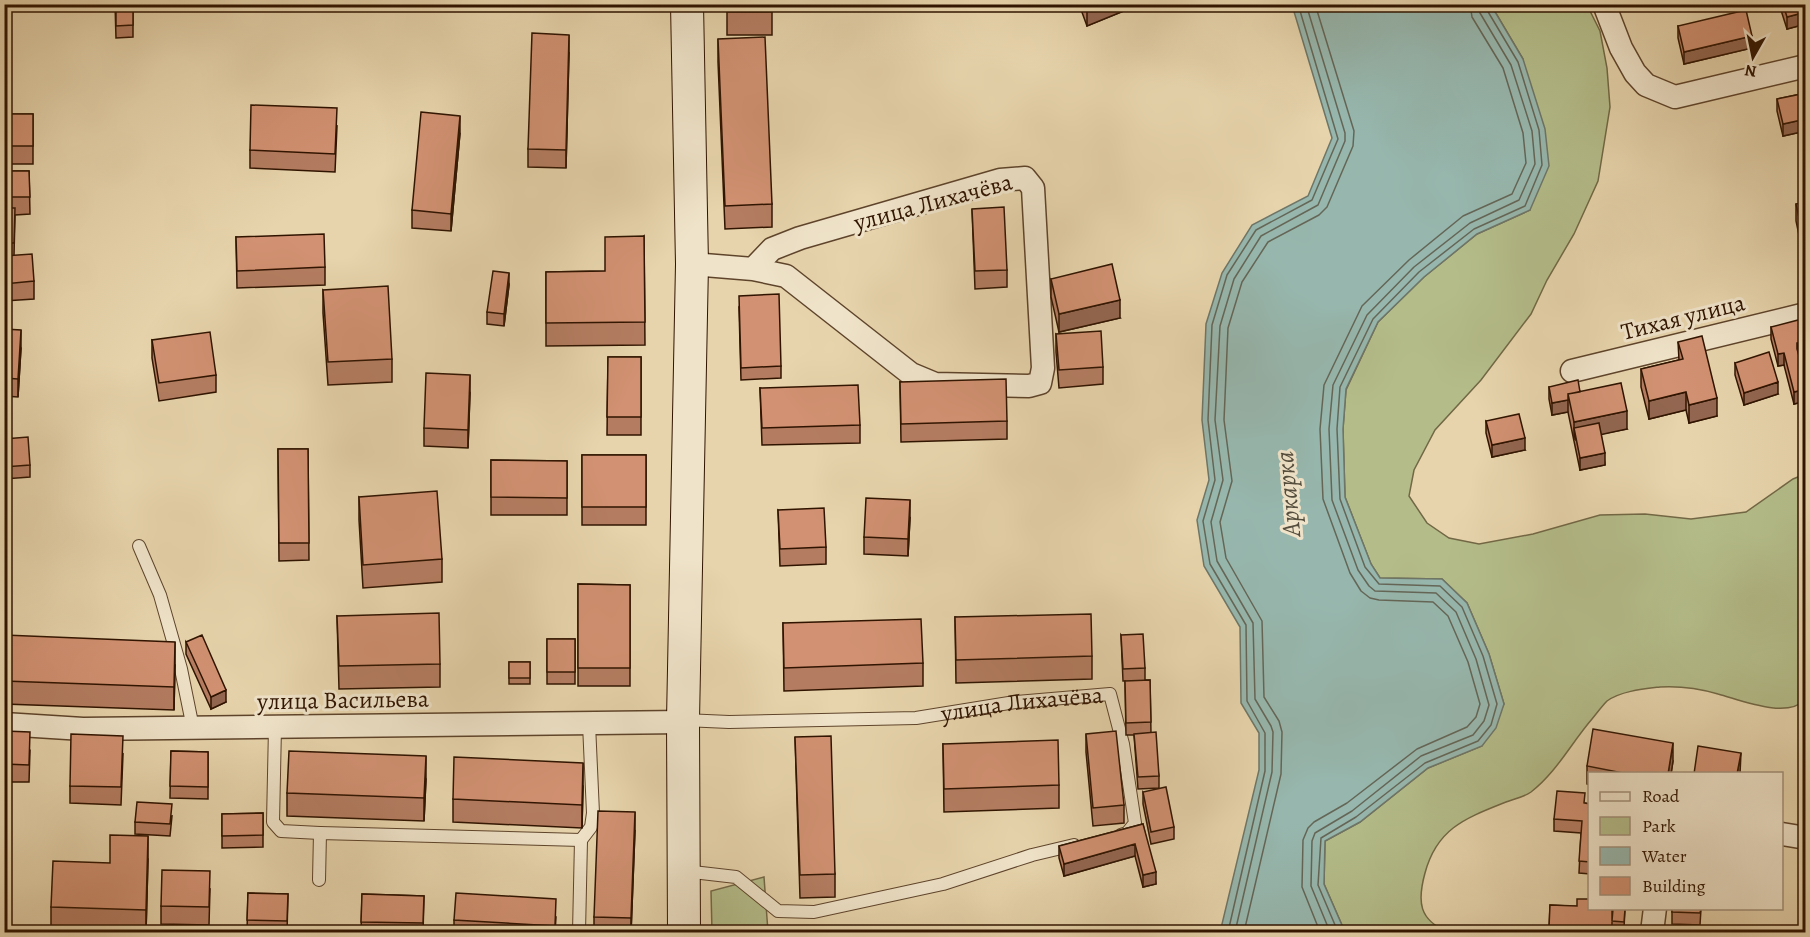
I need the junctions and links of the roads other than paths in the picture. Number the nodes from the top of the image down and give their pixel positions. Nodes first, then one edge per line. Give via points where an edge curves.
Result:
1 (687, 4) edge
2 (1604, 4) edge
3 (1806, 66) edge
4 (692, 264) junction
5 (753, 269) junction
6 (1806, 314) edge
7 (1572, 371) dead end
8 (139, 546) dead end
9 (683, 721) junction
10 (4, 724) edge
11 (590, 724) junction
12 (274, 727) junction
13 (193, 728) junction
14 (320, 833) junction
15 (1783, 834) edge
16 (1106, 838) edge
17 (1806, 838) edge
18 (581, 840) junction
19 (1085, 843) edge
20 (684, 871) junction
21 (319, 880) dead end
22 (1654, 910) edge
23 (579, 933) edge
24 (684, 933) edge
25 (1652, 933) edge

1 - 4 street
2 - 3 street via 1635,73 1646,85 1675,97
4 - 5 street, улица Лихачёва
4 - 9 street
5 - 5 street, улица Лихачёва via 786,276 911,374 927,381 1029,386 1040,383 1043,368 1033,188 1024,178 1000,180 800,238 772,249
6 - 7 street, Тихая улица
8 - 13 lane via 160,595
9 - 11 street, улица Васильева
9 - 16 lane, улица Лихачёва via 916,718 1015,702 1110,694 1123,744 1135,823 1127,833
9 - 20 street
10 - 13 street, улица Васильева via 82,729
11 - 12 street, улица Васильева
11 - 18 lane via 593,813 591,827
12 - 13 street, улица Васильева
12 - 14 lane via 273,822 281,831
14 - 18 lane
14 - 21 lane
15 - 17 street
18 - 23 lane
19 - 20 lane via 1032,855 942,884 814,912 778,910 736,877
20 - 24 street
22 - 25 street

